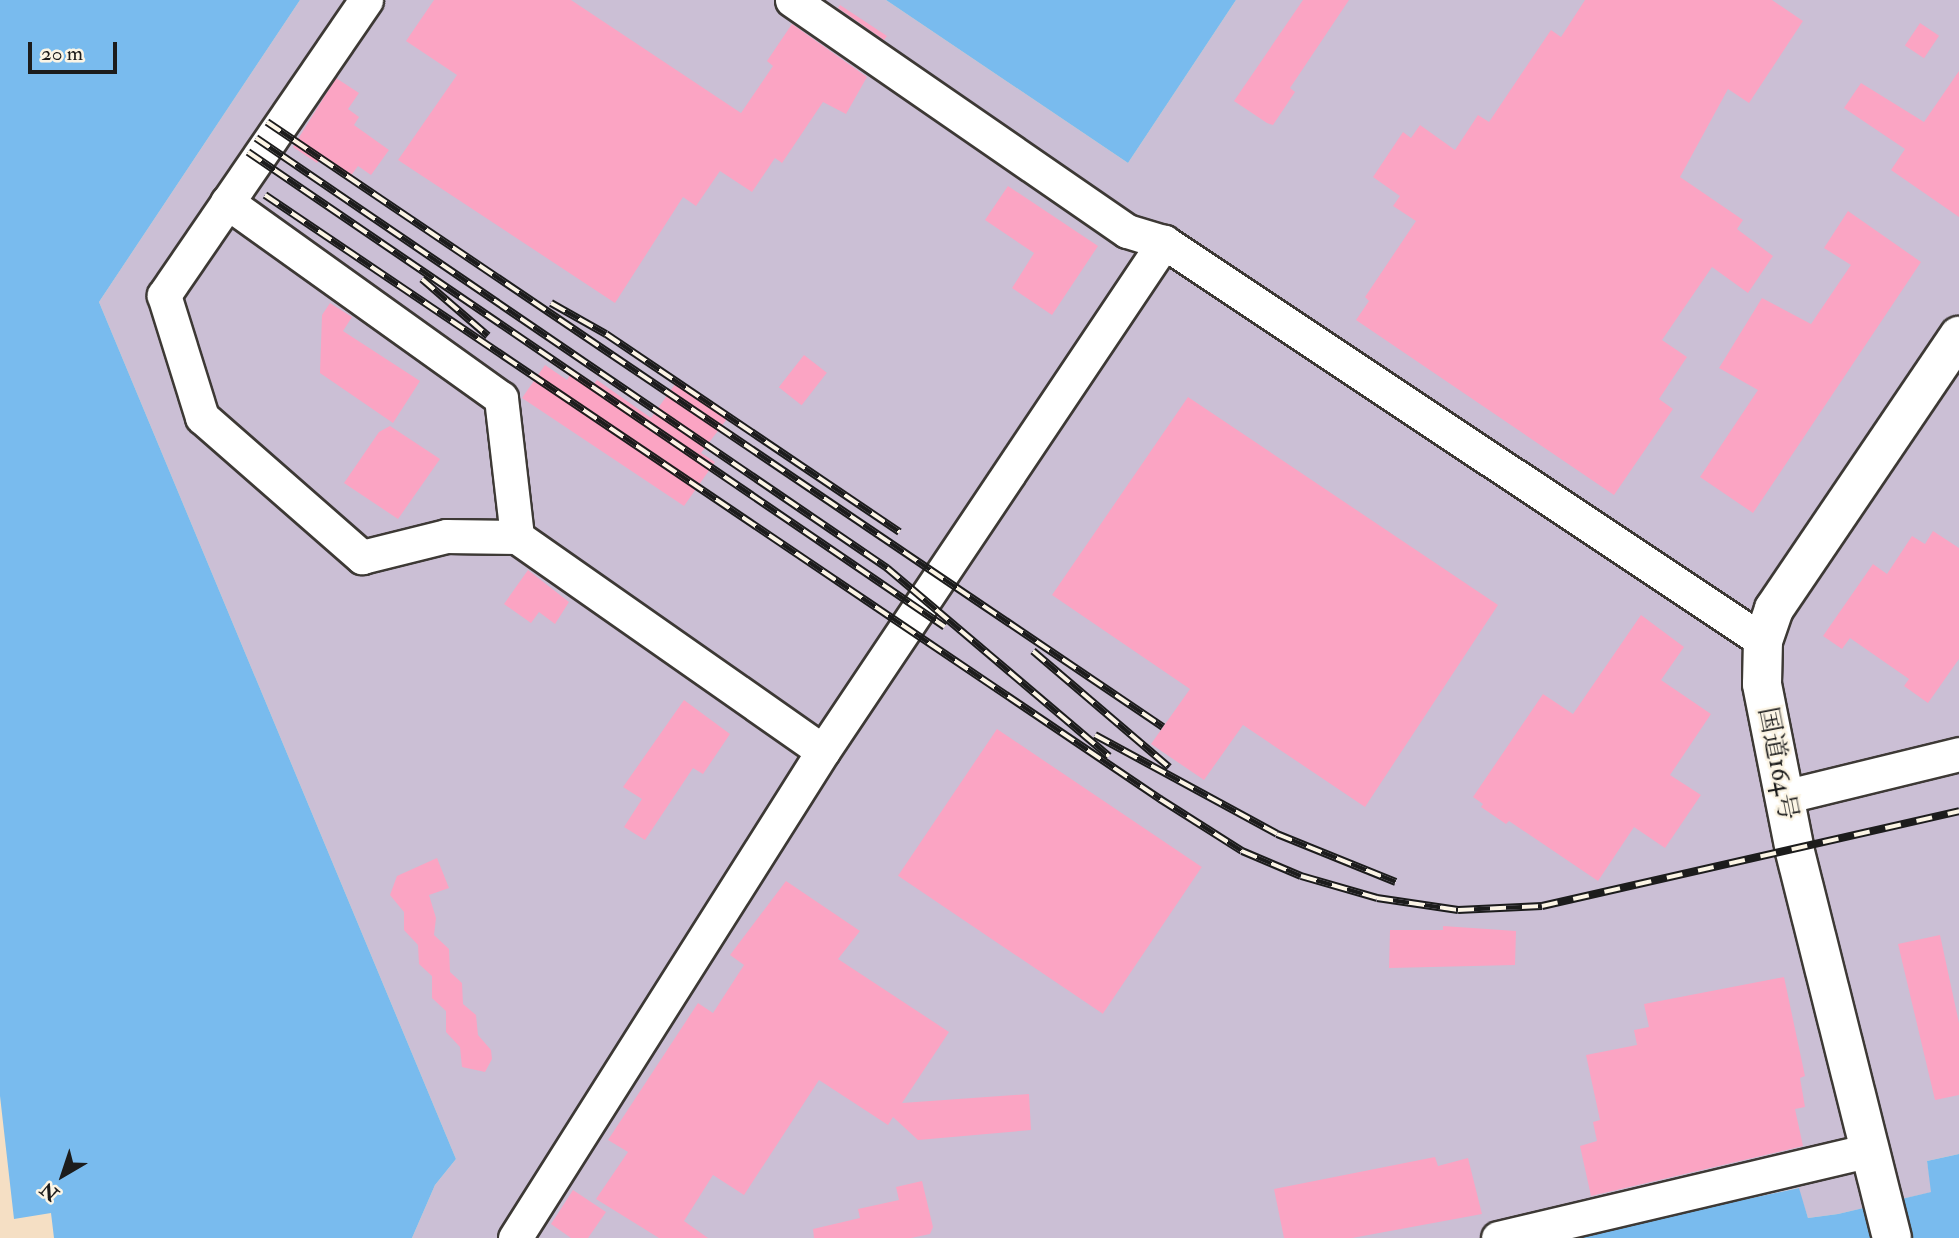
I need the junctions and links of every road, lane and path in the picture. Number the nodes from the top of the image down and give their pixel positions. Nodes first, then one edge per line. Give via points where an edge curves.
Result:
1 (366, 0) edge
2 (792, 0) edge
3 (228, 202) junction
4 (1164, 242) junction
5 (1959, 336) edge
6 (517, 537) junction
7 (1763, 641) junction
8 (823, 751) junction
9 (1959, 754) edge
10 (1783, 797) junction
11 (1870, 1150) junction
12 (1889, 1222) edge
13 (515, 1238) edge
14 (1497, 1238) edge

1 - 3 street
2 - 4 street via 1127,231
3 - 6 street via 501,398
3 - 6 street via 164,295 202,417 362,557 446,536
4 - 7 street
4 - 8 street
5 - 7 highway, 国道164号 via 1774,609
6 - 8 street
7 - 10 highway, 国道164号 via 1762,684
8 - 13 street
9 - 10 street
10 - 11 highway, 国道164号
11 - 12 highway, 国道164号
11 - 14 street

